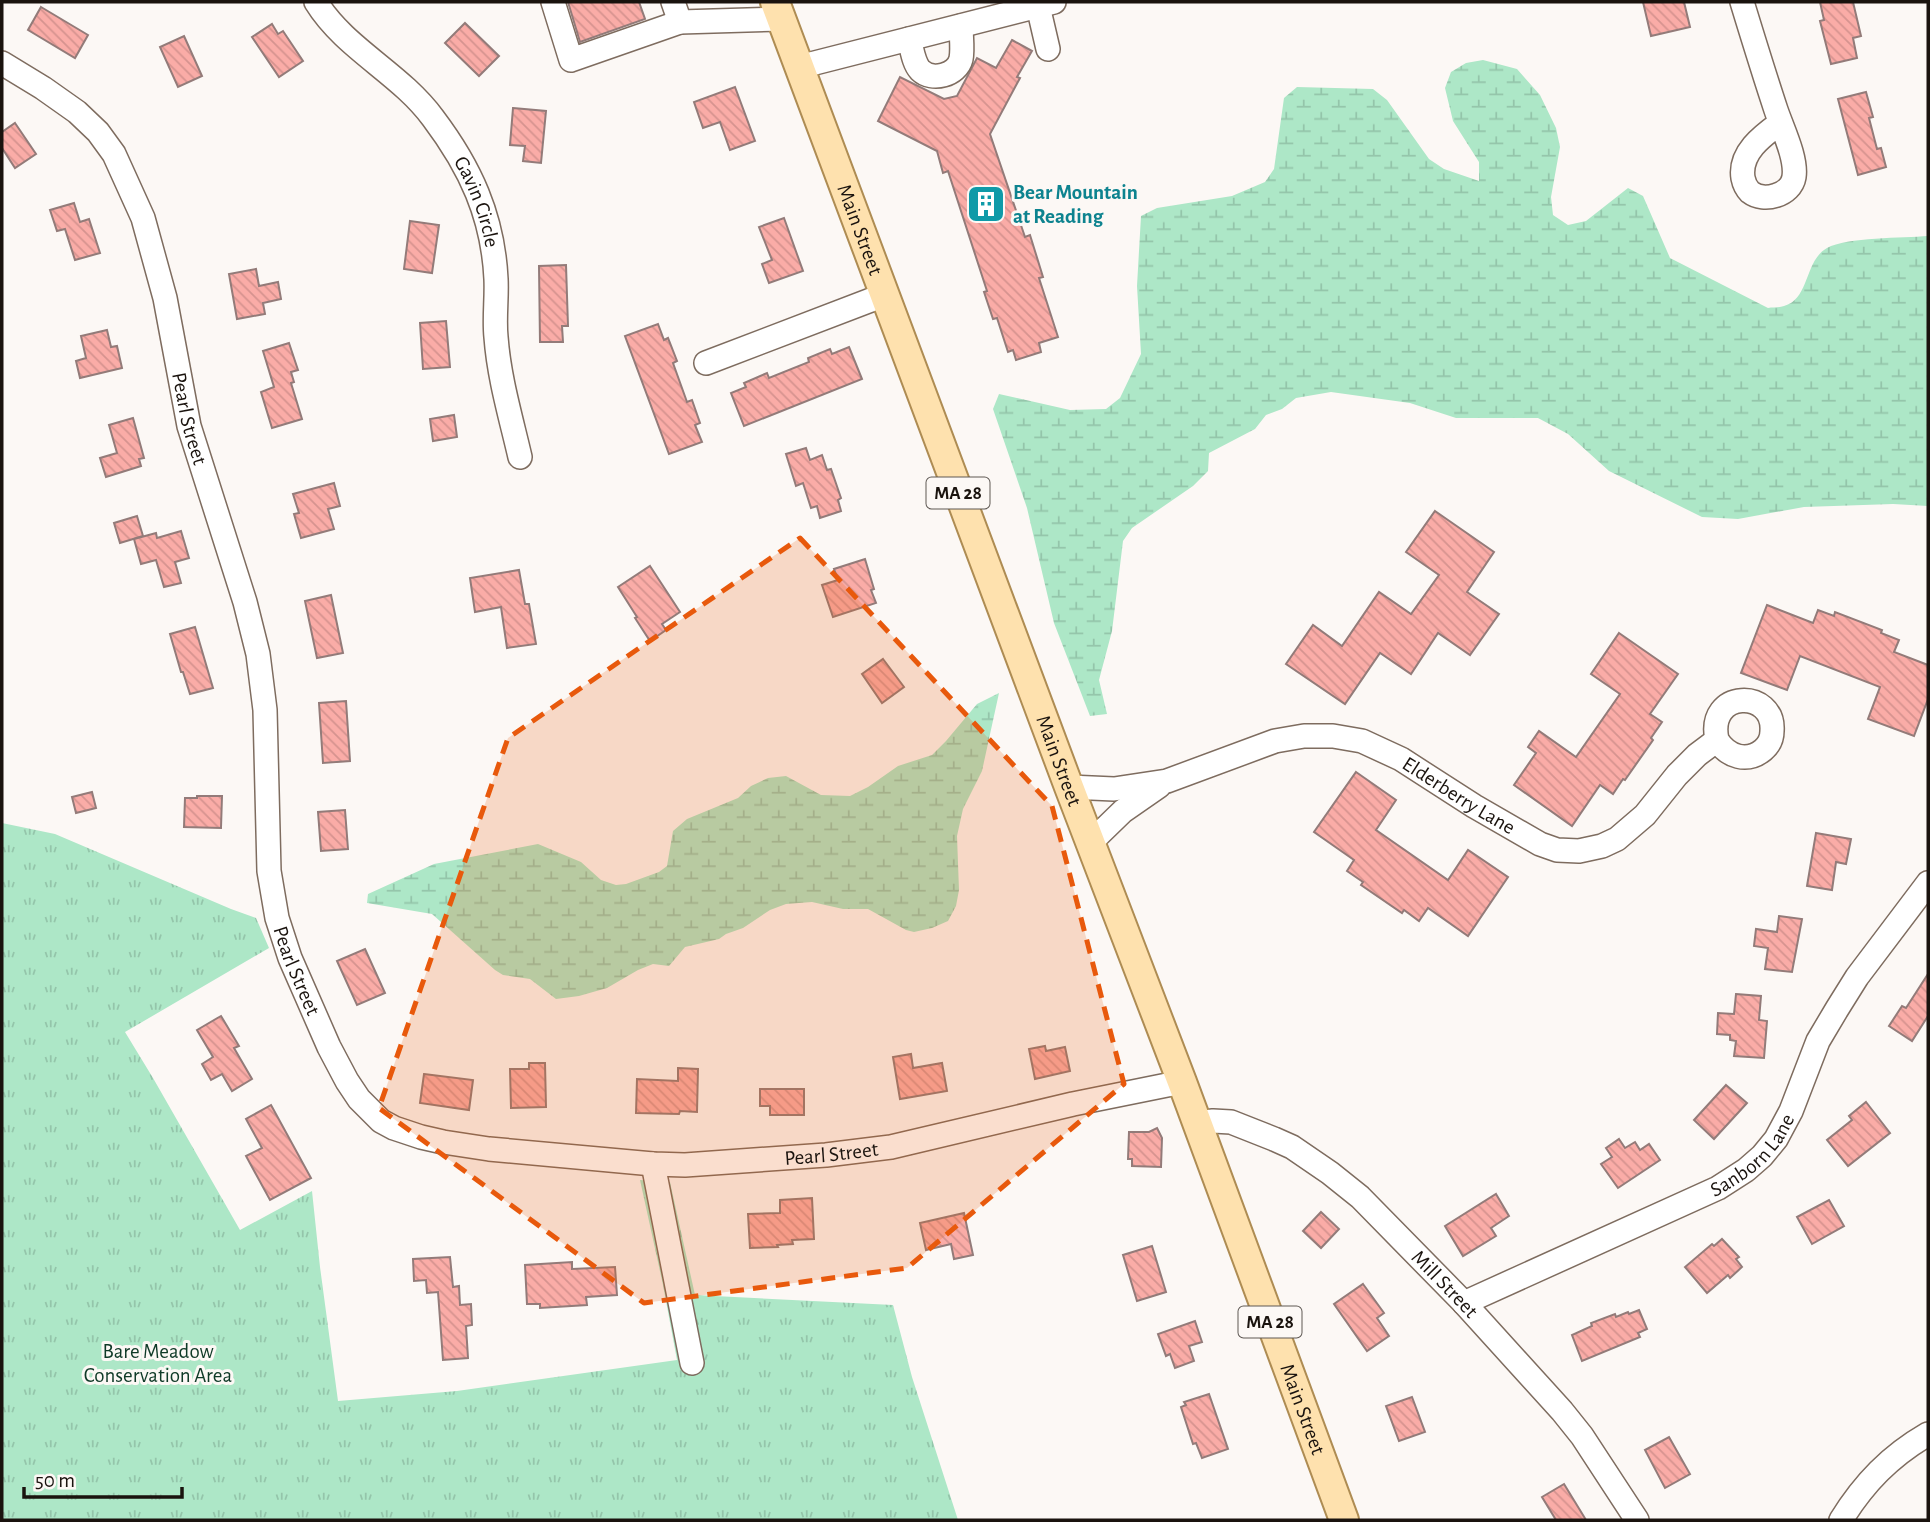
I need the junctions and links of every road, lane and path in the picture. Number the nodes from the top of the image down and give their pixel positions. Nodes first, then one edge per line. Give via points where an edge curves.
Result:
1 (316, 2) edge
2 (553, 2) edge
3 (1742, 2) edge
4 (1046, 4) edge
5 (778, 11) edge
6 (677, 12) edge
7 (961, 26) junction
8 (909, 39) junction
9 (1048, 49) dead end
10 (2, 63) edge
11 (799, 67) junction
12 (1780, 123) dead end
13 (884, 295) junction
14 (706, 363) dead end
15 (520, 457) dead end
16 (1717, 740) dead end
17 (1167, 781) junction
18 (1069, 787) junction
19 (1090, 843) junction
20 (1928, 883) edge
21 (1182, 1082) junction
22 (1198, 1123) junction
23 (653, 1164) junction
24 (1464, 1303) junction
25 (692, 1363) dead end
26 (1928, 1434) edge
27 (1344, 1520) edge
28 (1637, 1520) edge
29 (1841, 1520) edge

1 - 15 street, Gavin Circle via 345,36 417,99 472,180 494,249 495,335
2 - 6 street via 571,60
3 - 12 street
4 - 7 street
4 - 9 street
5 - 6 street
5 - 11 main road, Main Street / MA 28
7 - 8 street
7 - 8 street via 960,62 946,74 931,76 919,69
8 - 11 street
10 - 23 street, Pearl Street via 78,112 98,132 114,154 143,218 163,287 195,448 258,654 265,710 269,871 277,918 311,1008 347,1081 381,1121 421,1137 489,1149
11 - 13 main road, Main Street / MA 28
13 - 14 street
13 - 18 main road, Main Street / MA 28
16 - 17 street, Elderberry Lane via 1697,755 1618,839 1579,851 1540,844 1401,759 1352,738 1313,735 1284,739
17 - 18 street, Elderberry Lane via 1114,789
17 - 19 street, Elderberry Lane via 1123,811
18 - 19 main road, Main Street / MA 28
19 - 21 main road, Main Street / MA 28
20 - 24 street, Sanborn Lane via 1837,1009 1818,1041 1784,1125 1754,1163 1692,1200
21 - 22 main road, Main Street / MA 28
21 - 23 street, Pearl Street via 891,1147 826,1156
22 - 24 street, Mill Street via 1240,1124 1330,1173 1360,1197
22 - 27 main road, Main Street / MA 28
23 - 25 street
24 - 28 street, Mill Street via 1573,1423
26 - 29 street via 1876,1472

